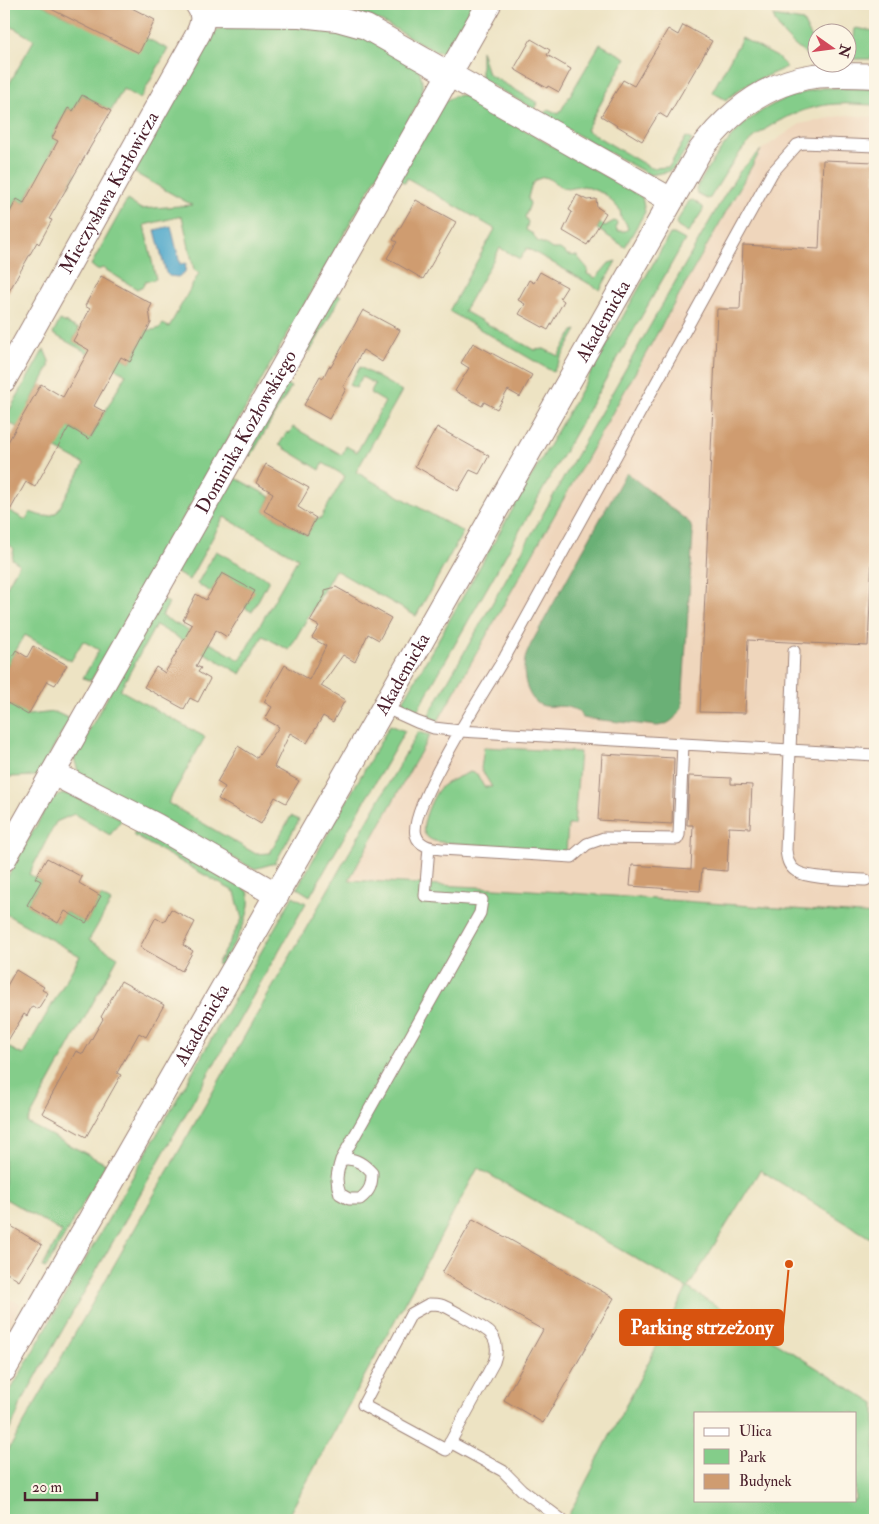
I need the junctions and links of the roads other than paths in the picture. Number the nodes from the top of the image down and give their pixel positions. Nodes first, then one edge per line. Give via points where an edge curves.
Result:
1 (489, 4) edge
2 (200, 9) edge
3 (448, 73) junction
4 (875, 76) edge
5 (875, 146) edge
6 (671, 200) junction
7 (4, 380) edge
8 (794, 651) dead end
9 (384, 707) junction
10 (460, 731) junction
11 (683, 744) junction
12 (789, 750) junction
13 (875, 755) edge
14 (53, 773) junction
15 (428, 847) junction
16 (4, 859) edge
17 (866, 880) dead end
18 (277, 895) junction
19 (342, 1160) dead end
20 (4, 1370) edge
21 (450, 1442) junction
22 (562, 1520) edge

1 - 3 street, Dominika Kozłowskiego
2 - 3 street via 338,19 366,27
2 - 7 street, Mieczysława Karłowicza via 202,25 198,34
3 - 6 street
3 - 14 street, Dominika Kozłowskiego
4 - 6 street, Akademicka via 813,76 756,97 739,108 711,136
5 - 10 lane via 803,143 797,145 772,173 505,657
6 - 9 street, Akademicka
8 - 12 lane
9 - 10 lane via 434,728
9 - 18 street, Akademicka
10 - 11 lane
10 - 15 lane via 418,812 415,833 418,840
11 - 12 lane
11 - 15 lane via 677,838 604,838 587,844 572,857
12 - 13 lane
12 - 17 lane via 786,850 790,865 802,874 812,876
14 - 16 street, Dominika Kozłowskiego
14 - 18 street via 155,825
15 - 19 lane via 425,896 482,900 480,913
18 - 20 street, Akademicka
21 - 21 lane via 446,1450 363,1405 411,1314 429,1304 443,1306 489,1332 497,1348 497,1356
21 - 22 lane via 503,1472

